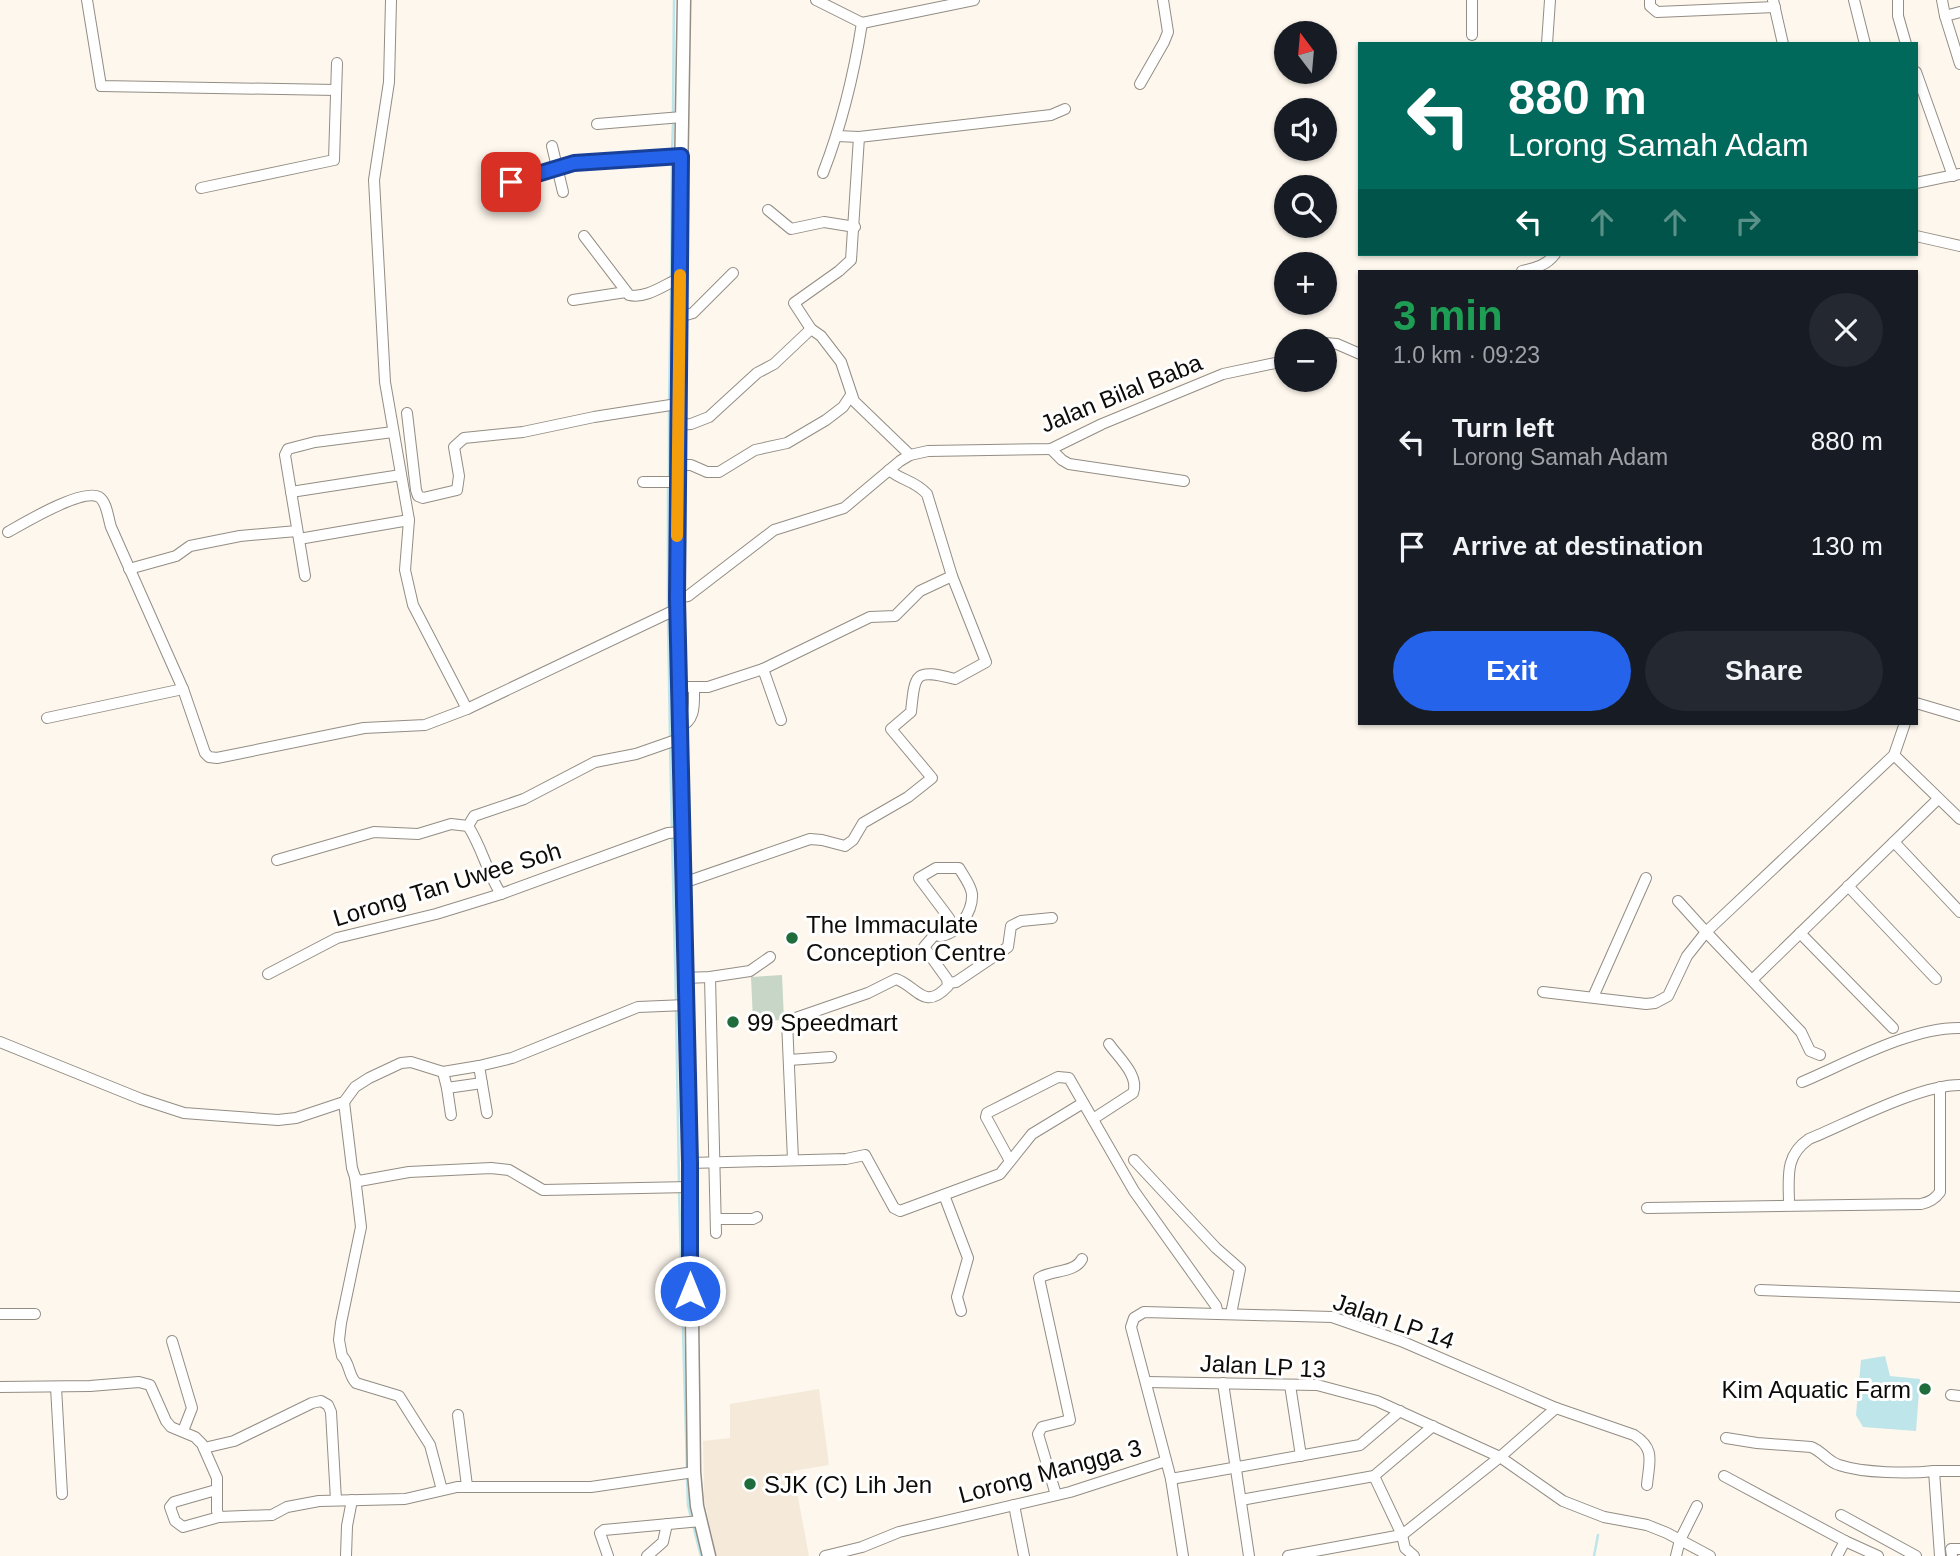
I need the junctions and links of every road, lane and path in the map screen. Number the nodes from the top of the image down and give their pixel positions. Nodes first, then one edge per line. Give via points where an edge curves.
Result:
1 (87, 0) edge
2 (391, 0) edge
3 (684, 0) edge
4 (816, 0) edge
5 (974, 0) edge
6 (1163, 0) edge
7 (1472, 0) edge
8 (1550, 0) edge
9 (1854, 0) edge
10 (1898, 0) edge
11 (1942, 0) edge
12 (1650, 3) edge
13 (1774, 3) edge
14 (1960, 12) edge
15 (1945, 16) junction
16 (862, 23) junction
17 (1472, 35) dead end
18 (1547, 42) edge
19 (1783, 42) edge
20 (1864, 42) edge
21 (1905, 42) edge
22 (337, 63) dead end
23 (1960, 64) edge
24 (1918, 77) edge
25 (1140, 84) dead end
26 (336, 90) junction
27 (1065, 109) dead end
28 (676, 118) junction
29 (597, 124) dead end
30 (837, 136) junction
31 (859, 138) junction
32 (552, 146) dead end
33 (678, 156) junction
34 (557, 170) junction
35 (823, 173) dead end
36 (1957, 175) edge
37 (1918, 183) edge
38 (201, 188) dead end
39 (563, 192) dead end
40 (513, 205) dead end
41 (768, 210) dead end
42 (855, 227) junction
43 (584, 236) dead end
44 (1918, 236) edge
45 (1960, 246) edge
46 (1553, 256) edge
47 (1526, 270) edge
48 (733, 273) dead end
49 (674, 281) junction
50 (626, 292) junction
51 (573, 300) dead end
52 (679, 317) junction
53 (811, 330) junction
54 (1337, 344) edge
55 (1358, 353) edge
56 (1274, 363) edge
57 (851, 395) junction
58 (671, 405) junction
59 (407, 414) dead end
60 (677, 425) junction
61 (393, 432) junction
62 (1051, 449) junction
63 (910, 455) junction
64 (677, 465) junction
65 (889, 470) junction
66 (401, 475) junction
67 (1184, 481) dead end
68 (643, 482) dead end
69 (671, 482) junction
70 (291, 492) junction
71 (409, 520) junction
72 (8, 532) dead end
73 (298, 535) junction
74 (129, 569) junction
75 (305, 576) dead end
76 (952, 576) junction
77 (675, 607) junction
78 (763, 669) junction
79 (678, 687) junction
80 (694, 688) junction
81 (183, 689) junction
82 (1918, 704) edge
83 (467, 709) junction
84 (1960, 716) edge
85 (47, 718) dead end
86 (780, 720) dead end
87 (1904, 725) edge
88 (675, 737) junction
89 (1894, 755) junction
90 (1938, 799) junction
91 (1960, 819) edge
92 (468, 827) junction
93 (676, 832) junction
94 (1894, 842) junction
95 (277, 860) dead end
96 (1646, 878) dead end
97 (683, 883) junction
98 (1849, 887) junction
99 (501, 894) junction
100 (1678, 901) dead end
101 (1960, 912) edge
102 (1052, 918) dead end
103 (1706, 932) junction
104 (1800, 933) junction
105 (937, 934) junction
106 (770, 957) dead end
107 (268, 974) dead end
108 (710, 977) junction
109 (685, 978) junction
110 (1937, 979) dead end
111 (1752, 980) junction
112 (948, 983) junction
113 (1543, 992) dead end
114 (1593, 997) junction
115 (679, 1005) junction
116 (1894, 1028) dead end
117 (1960, 1028) edge
118 (0, 1042) edge
119 (1109, 1044) dead end
120 (1820, 1055) dead end
121 (831, 1057) dead end
122 (789, 1060) junction
123 (479, 1066) junction
124 (443, 1072) junction
125 (1802, 1082) dead end
126 (482, 1083) junction
127 (1960, 1085) edge
128 (1940, 1087) junction
129 (447, 1088) junction
130 (344, 1102) junction
131 (1083, 1103) junction
132 (487, 1113) dead end
133 (451, 1115) dead end
134 (1093, 1119) junction
135 (793, 1160) junction
136 (1134, 1160) dead end
137 (1010, 1161) junction
138 (690, 1163) junction
139 (716, 1163) junction
140 (355, 1177) junction
141 (683, 1187) junction
142 (944, 1195) junction
143 (1788, 1205) junction
144 (1647, 1208) dead end
145 (757, 1217) dead end
146 (716, 1219) junction
147 (716, 1233) dead end
148 (1082, 1259) dead end
149 (1759, 1290) dead end
150 (1960, 1297) edge
151 (961, 1311) dead end
152 (0, 1314) edge
153 (35, 1314) dead end
154 (1218, 1314) junction
155 (1231, 1314) junction
156 (173, 1341) dead end
157 (1146, 1382) junction
158 (1223, 1384) junction
159 (1290, 1385) junction
160 (0, 1387) edge
161 (56, 1387) junction
162 (1556, 1408) junction
163 (1400, 1411) junction
164 (458, 1415) dead end
165 (1433, 1426) junction
166 (183, 1431) junction
167 (1726, 1438) dead end
168 (204, 1448) junction
169 (1301, 1456) junction
170 (1500, 1457) junction
171 (1166, 1461) junction
172 (1236, 1468) junction
173 (1934, 1471) junction
174 (1960, 1471) edge
175 (689, 1472) junction
176 (1374, 1476) junction
177 (1724, 1476) dead end
178 (1171, 1479) junction
179 (1647, 1485) dead end
180 (467, 1486) junction
181 (216, 1490) junction
182 (442, 1490) junction
183 (62, 1494) dead end
184 (1056, 1495) junction
185 (337, 1500) junction
186 (352, 1500) junction
187 (1241, 1500) junction
188 (1014, 1505) junction
189 (1697, 1506) dead end
190 (1841, 1515) dead end
191 (219, 1517) junction
192 (695, 1521) junction
193 (667, 1524) junction
194 (1402, 1535) junction
195 (1679, 1540) junction
196 (1845, 1541) junction
197 (1960, 1549) edge
198 (346, 1556) edge
199 (608, 1556) edge
200 (647, 1556) edge
201 (709, 1556) edge
202 (825, 1556) edge
203 (1024, 1556) edge
204 (1183, 1556) edge
205 (1250, 1556) edge
206 (1288, 1556) edge
207 (1414, 1556) edge
208 (1676, 1556) edge
209 (1710, 1556) edge
210 (1836, 1556) edge
211 (1878, 1556) edge
212 (1916, 1556) edge
213 (1940, 1556) edge
214 (1952, 1556) edge

1 - 26 street via 101,86
2 - 61 street via 389,82 374,180 385,382
3 - 28 main road
4 - 16 street
5 - 16 street
6 - 25 street via 1168,32
7 - 17 street
8 - 18 street
9 - 20 street
10 - 21 street
11 - 15 street
12 - 13 street via 1657,12
13 - 19 street
14 - 15 street
15 - 23 street
16 - 30 street
22 - 26 street
24 - 36 street
26 - 38 street via 334,160
27 - 31 street via 1051,115
28 - 29 street
28 - 33 main road
30 - 31 street
30 - 35 street
31 - 42 street
32 - 34 street
33 - 34 street via 574,163
33 - 49 main road
34 - 39 street
34 - 40 street via 511,182
36 - 37 street
41 - 42 street via 791,229 824,222
42 - 53 street via 848,264 794,303
43 - 50 street
44 - 45 street
46 - 47 street
48 - 52 street via 693,313
49 - 50 street via 637,297
49 - 52 main road
50 - 51 street
52 - 58 main road
53 - 57 street via 841,362
53 - 60 street via 709,417
54 - 55 street
56 - 62 street, Jalan Bilal Baba via 1223,374
57 - 63 street
57 - 64 street via 826,420 787,443 755,450 719,472
58 - 59 street via 464,438 453,447 457,490 423,498 416,490
58 - 60 main road
60 - 64 main road
61 - 66 street
61 - 70 street via 288,449
62 - 63 street, Jalan Bilal Baba
62 - 67 street via 1069,464
63 - 65 street, Jalan Bilal Baba
64 - 69 main road
65 - 76 street via 927,494
65 - 77 street, Jalan Bilal Baba via 844,508 775,530
66 - 70 street
66 - 71 street
68 - 69 street
69 - 77 main road
70 - 73 street
71 - 73 street
71 - 83 street via 405,570 413,605
72 - 74 street, Jalan Bilal Baba via 71,500 100,498
73 - 74 street via 240,536 190,546 176,556
73 - 75 street
74 - 81 street, Jalan Bilal Baba
76 - 78 street via 920,591 895,615 870,617
76 - 97 street via 986,662 955,678 922,674 914,685 911,712 891,729 932,778 863,823 845,846 810,839
77 - 79 main road
77 - 83 street, Jalan Bilal Baba
78 - 80 street
78 - 86 street
79 - 80 street
79 - 88 main road
80 - 88 street via 691,719
81 - 83 street, Jalan Bilal Baba via 205,753 217,758 364,728 425,725
81 - 85 street
82 - 84 street
87 - 89 street
88 - 92 street via 636,754 595,762 533,794 474,816
88 - 93 main road
89 - 90 street
89 - 103 street
90 - 91 street
90 - 94 street
92 - 95 street via 450,824 418,834 374,832
92 - 99 street
93 - 97 main road
93 - 99 street, Lorong Tan Uwee Soh
94 - 98 street
94 - 101 street
96 - 114 street
97 - 109 main road
98 - 104 street
98 - 110 street
99 - 107 street, Lorong Tan Uwee Soh via 337,938
100 - 103 street
102 - 112 street via 1011,926 1008,947
103 - 111 street
103 - 114 street via 1662,1001 1646,1004
104 - 111 street
104 - 116 street
105 - 105 street via 949,918 919,878 936,868 959,868 971,890 968,912 947,935
105 - 112 street via 924,947
106 - 108 street via 750,971
108 - 109 street
108 - 139 street
109 - 115 main road
111 - 120 street via 1801,1032 1810,1051
112 - 122 street via 943,992 928,998 903,981 890,980 868,993 787,1021
113 - 114 street
115 - 123 street via 638,1007 512,1058
115 - 138 main road
117 - 125 street via 1903,1039
118 - 130 street via 184,1113 278,1120
119 - 134 street via 1136,1087
121 - 122 street
122 - 135 street
123 - 124 street
123 - 126 street
124 - 129 street
124 - 130 street via 411,1062 390,1066 355,1087
126 - 129 street
126 - 132 street
127 - 128 street
128 - 143 street via 1798,1146 1790,1164
128 - 143 street via 1940,1192 1936,1198 1921,1204
129 - 133 street
130 - 140 street
131 - 134 street
131 - 137 street via 1032,1134
131 - 137 street via 1069,1078 1058,1077 990,1111 986,1117
134 - 154 street via 1134,1191
135 - 139 street
135 - 142 street via 865,1155 900,1211
136 - 155 street via 1240,1269
137 - 142 street via 999,1174
138 - 139 street
138 - 141 main road
139 - 146 street
140 - 141 street via 359,1181 409,1172 499,1168 543,1190
140 - 182 street via 361,1227 341,1323 342,1356 356,1383 399,1396 430,1445
141 - 175 main road
142 - 151 street via 968,1258 957,1297
143 - 144 street
145 - 146 street
146 - 147 street
148 - 184 street via 1073,1268 1039,1278 1070,1420 1042,1427 1038,1434
149 - 150 street
152 - 153 street
154 - 155 street, Jalan LP 14
154 - 157 street, Jalan LP 14 via 1139,1314 1131,1323
155 - 162 street, Jalan LP 14 via 1332,1317 1401,1341
156 - 166 street via 192,1408
157 - 158 street, Jalan LP 13
157 - 171 street
158 - 159 street, Jalan LP 13
158 - 172 street
159 - 163 street, Jalan LP 13 via 1317,1385
159 - 169 street
160 - 161 street
161 - 166 street via 145,1383 171,1427
161 - 183 street
162 - 170 street
162 - 179 street, Jalan LP 14 via 1642,1441 1650,1453
163 - 165 street, Jalan LP 13
163 - 169 street via 1360,1445
164 - 180 street
165 - 170 street, Jalan LP 13
165 - 176 street
166 - 168 street
167 - 173 street via 1811,1447 1837,1465 1910,1474
168 - 181 street via 217,1478
168 - 185 street via 234,1441 321,1401 331,1412
169 - 172 street
170 - 194 street
170 - 195 street, Jalan LP 13 via 1563,1501 1604,1517 1647,1525
171 - 178 street
171 - 184 street, Lorong Mangga 3
172 - 178 street
172 - 187 street
173 - 174 street
173 - 213 street
175 - 180 street via 591,1487
175 - 192 main road
176 - 187 street
176 - 194 street
177 - 196 street
178 - 204 street
180 - 182 street
181 - 191 street
181 - 191 street via 170,1507 183,1527
182 - 186 street via 405,1500
184 - 188 street, Lorong Mangga 3
185 - 186 street
185 - 191 street via 288,1507 272,1515
186 - 198 street
187 - 205 street
188 - 202 street, Lorong Mangga 3 via 900,1532
188 - 203 street
189 - 195 street
190 - 212 street
192 - 193 street
192 - 201 main road
193 - 199 street via 604,1530 600,1533
193 - 200 street via 663,1542
194 - 206 street
194 - 207 street via 1405,1548
195 - 208 street
195 - 209 street, Jalan LP 13
196 - 210 street
196 - 211 street
197 - 214 street via 1951,1549

